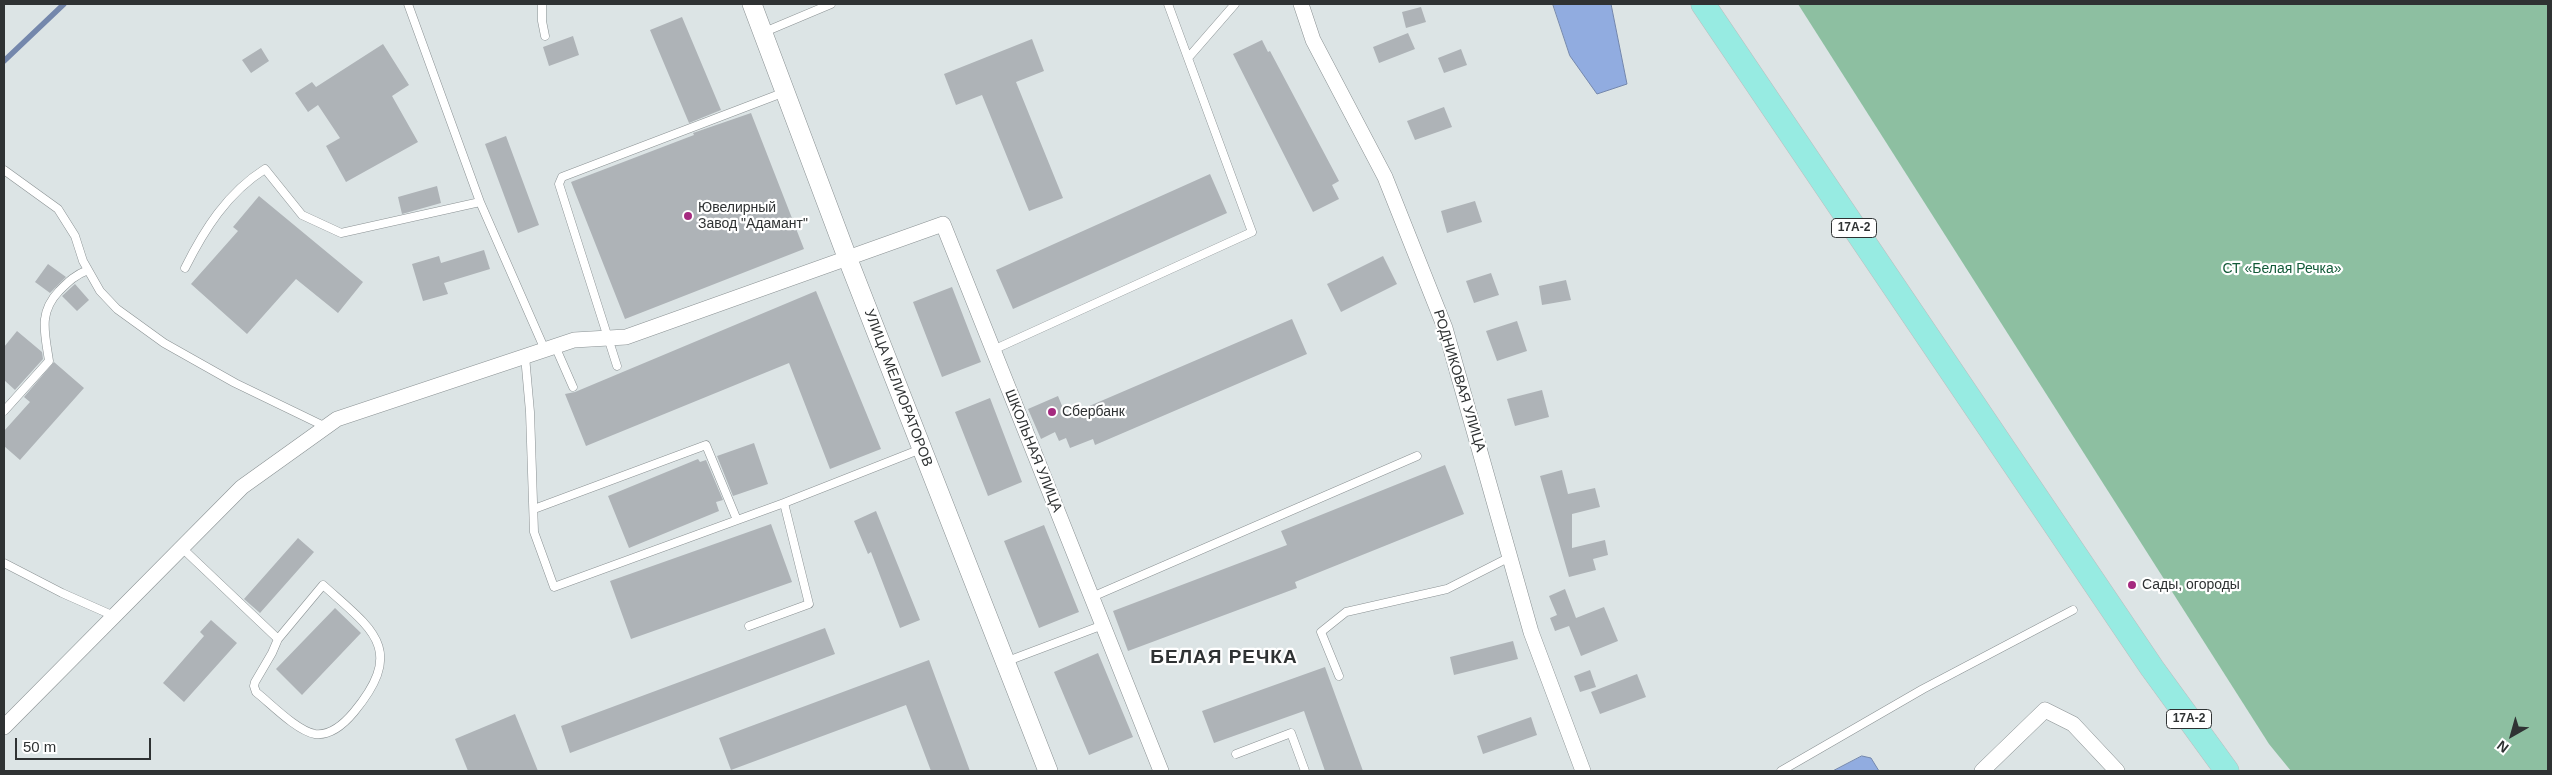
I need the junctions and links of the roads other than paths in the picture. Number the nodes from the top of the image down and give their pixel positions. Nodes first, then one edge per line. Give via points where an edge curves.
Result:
1 (408, 4) edge
2 (542, 4) edge
3 (752, 4) edge
4 (830, 4) edge
5 (1168, 4) edge
6 (1235, 4) edge
7 (1301, 4) edge
8 (1703, 4) edge
9 (762, 33) junction
10 (545, 36) dead end
11 (1188, 58) junction
12 (784, 92) junction
13 (4, 170) edge
14 (480, 202) junction
15 (847, 257) junction
16 (185, 268) dead end
17 (88, 270) junction
18 (607, 339) junction
19 (550, 348) junction
20 (994, 350) junction
21 (525, 356) junction
22 (617, 366) dead end
23 (573, 387) dead end
24 (4, 411) edge
25 (326, 427) junction
26 (922, 449) junction
27 (1417, 456) dead end
28 (784, 503) junction
29 (534, 509) junction
30 (737, 520) junction
31 (182, 548) junction
32 (1510, 557) junction
33 (4, 563) edge
34 (1092, 597) junction
35 (2073, 610) dead end
36 (114, 616) junction
37 (1103, 625) junction
38 (749, 626) dead end
39 (278, 639) junction
40 (1005, 662) junction
41 (1339, 676) dead end
42 (4, 727) edge
43 (1236, 754) dead end
44 (2221, 769) edge
45 (1048, 771) edge
46 (1162, 771) edge
47 (1305, 771) edge
48 (1583, 771) edge
49 (1780, 771) edge
50 (1982, 771) edge
51 (2117, 771) edge

1 - 14 lane
2 - 10 lane
3 - 9 street, УЛИЦА МЕЛИОРАТОРОВ
4 - 9 lane
5 - 11 lane
6 - 11 lane
7 - 32 street, РОДНИКОВАЯ УЛИЦА via 1313,40 1385,177 1446,328
8 - 44 main road, 17А-2
9 - 12 street, УЛИЦА МЕЛИОРАТОРОВ
11 - 20 lane via 1252,232
12 - 15 street, УЛИЦА МЕЛИОРАТОРОВ
12 - 18 lane via 562,177 559,184
13 - 17 lane via 58,209 75,236
14 - 16 lane via 341,234 302,215 265,169 242,187 206,228
14 - 19 lane
15 - 18 street via 626,337
15 - 20 street, ШКОЛЬНАЯ УЛИЦА via 943,224
15 - 26 street, УЛИЦА МЕЛИОРАТОРОВ
17 - 24 lane via 73,276 46,307 45,335 49,361
17 - 25 lane via 100,291 117,309 164,342 243,387
18 - 19 street via 574,340
18 - 22 lane
19 - 21 street
19 - 23 lane
20 - 34 street, ШКОЛЬНАЯ УЛИЦА
21 - 25 street via 337,420
21 - 29 lane
25 - 31 street via 242,487
26 - 28 lane
26 - 40 street, УЛИЦА МЕЛИОРАТОРОВ
27 - 34 lane
28 - 30 lane
28 - 38 lane via 809,604
29 - 30 lane via 706,445
29 - 30 lane via 534,532 554,587
31 - 36 street
31 - 39 lane
32 - 41 lane via 1447,589 1346,612 1321,632
32 - 48 street, РОДНИКОВАЯ УЛИЦА via 1531,632
33 - 36 lane
34 - 37 street, ШКОЛЬНАЯ УЛИЦА
35 - 49 lane via 1923,689
36 - 42 street
37 - 40 lane
37 - 46 street, ШКОЛЬНАЯ УЛИЦА
39 - 39 lane via 323,585 370,630 380,651 381,665 368,695 345,723 330,732 316,734 304,730 256,692 255,682
40 - 45 street, УЛИЦА МЕЛИОРАТОРОВ
43 - 47 lane via 1291,734
50 - 51 street via 2045,710 2073,724

